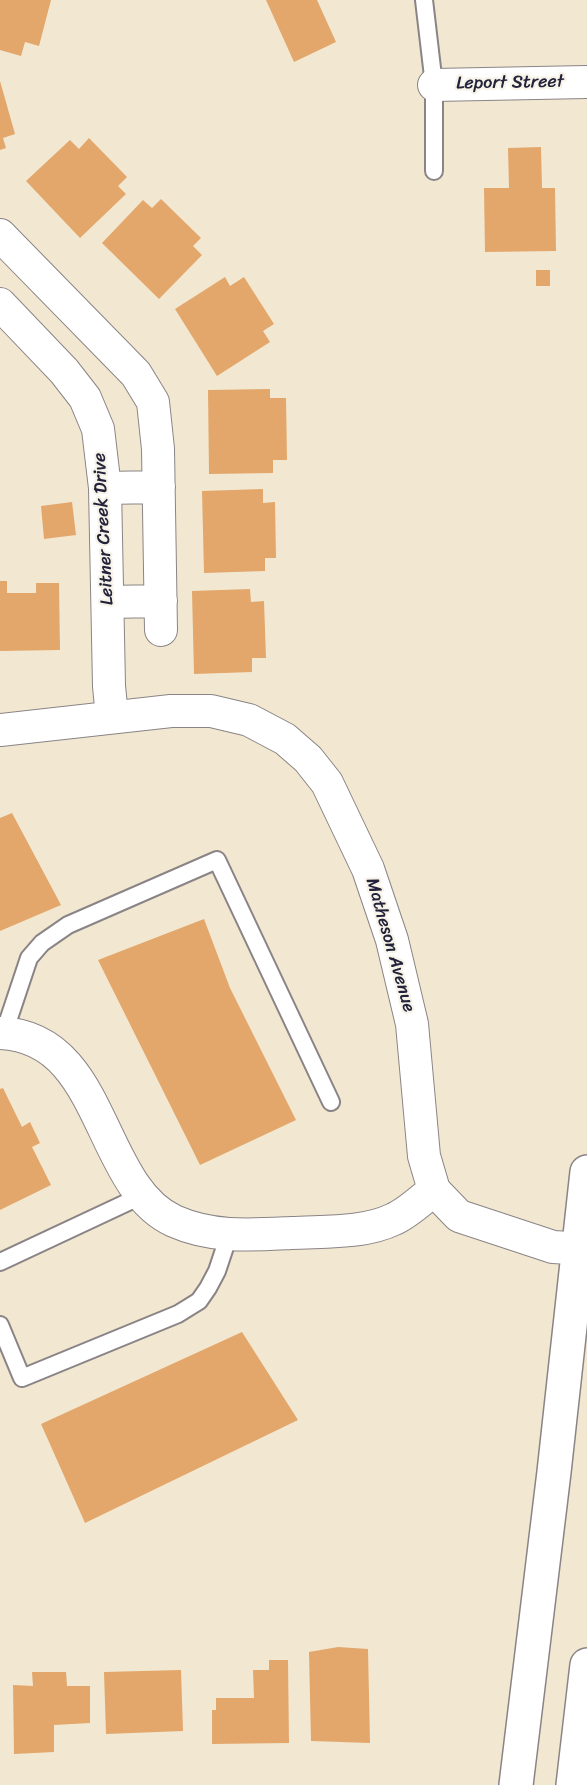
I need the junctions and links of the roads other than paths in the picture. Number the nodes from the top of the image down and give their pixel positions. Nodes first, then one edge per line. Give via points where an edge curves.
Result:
1 (424, 0) edge
2 (587, 82) edge
3 (434, 85) junction
4 (434, 171) dead end
5 (0, 235) edge
6 (0, 304) edge
7 (159, 487) junction
8 (105, 488) junction
9 (108, 602) junction
10 (112, 717) junction
11 (0, 730) edge
12 (2, 1033) edge
13 (331, 1102) dead end
14 (587, 1172) edge
15 (434, 1190) junction
16 (143, 1195) junction
17 (229, 1234) junction
18 (583, 1249) edge
19 (0, 1262) edge
20 (0, 1325) edge
21 (587, 1665) edge
22 (516, 1785) edge
23 (573, 1785) edge

1 - 3 lane
2 - 3 street, Leport Street
3 - 4 lane
5 - 7 street via 136,374 153,402
6 - 8 street, Leitner Creek Drive via 85,398 98,429
7 - 8 street
7 - 9 street via 161,615
8 - 9 street, Leitner Creek Drive
9 - 10 street, Leitner Creek Drive
10 - 11 street, Matheson Avenue
10 - 15 street, Matheson Avenue via 211,711 249,720 285,739 327,783 368,868 392,940 412,1024 424,1156
12 - 13 lane via 29,958 42,944 68,926 217,860
12 - 16 street via 29,1038 66,1063 82,1085 131,1181
14 - 18 street
15 - 17 street via 395,1219 368,1228
15 - 18 street, Matheson Avenue via 459,1216 553,1247
16 - 17 street via 172,1220 195,1229
16 - 19 lane
17 - 20 lane via 217,1271 199,1301 178,1314 21,1378
18 - 22 street
21 - 23 street

